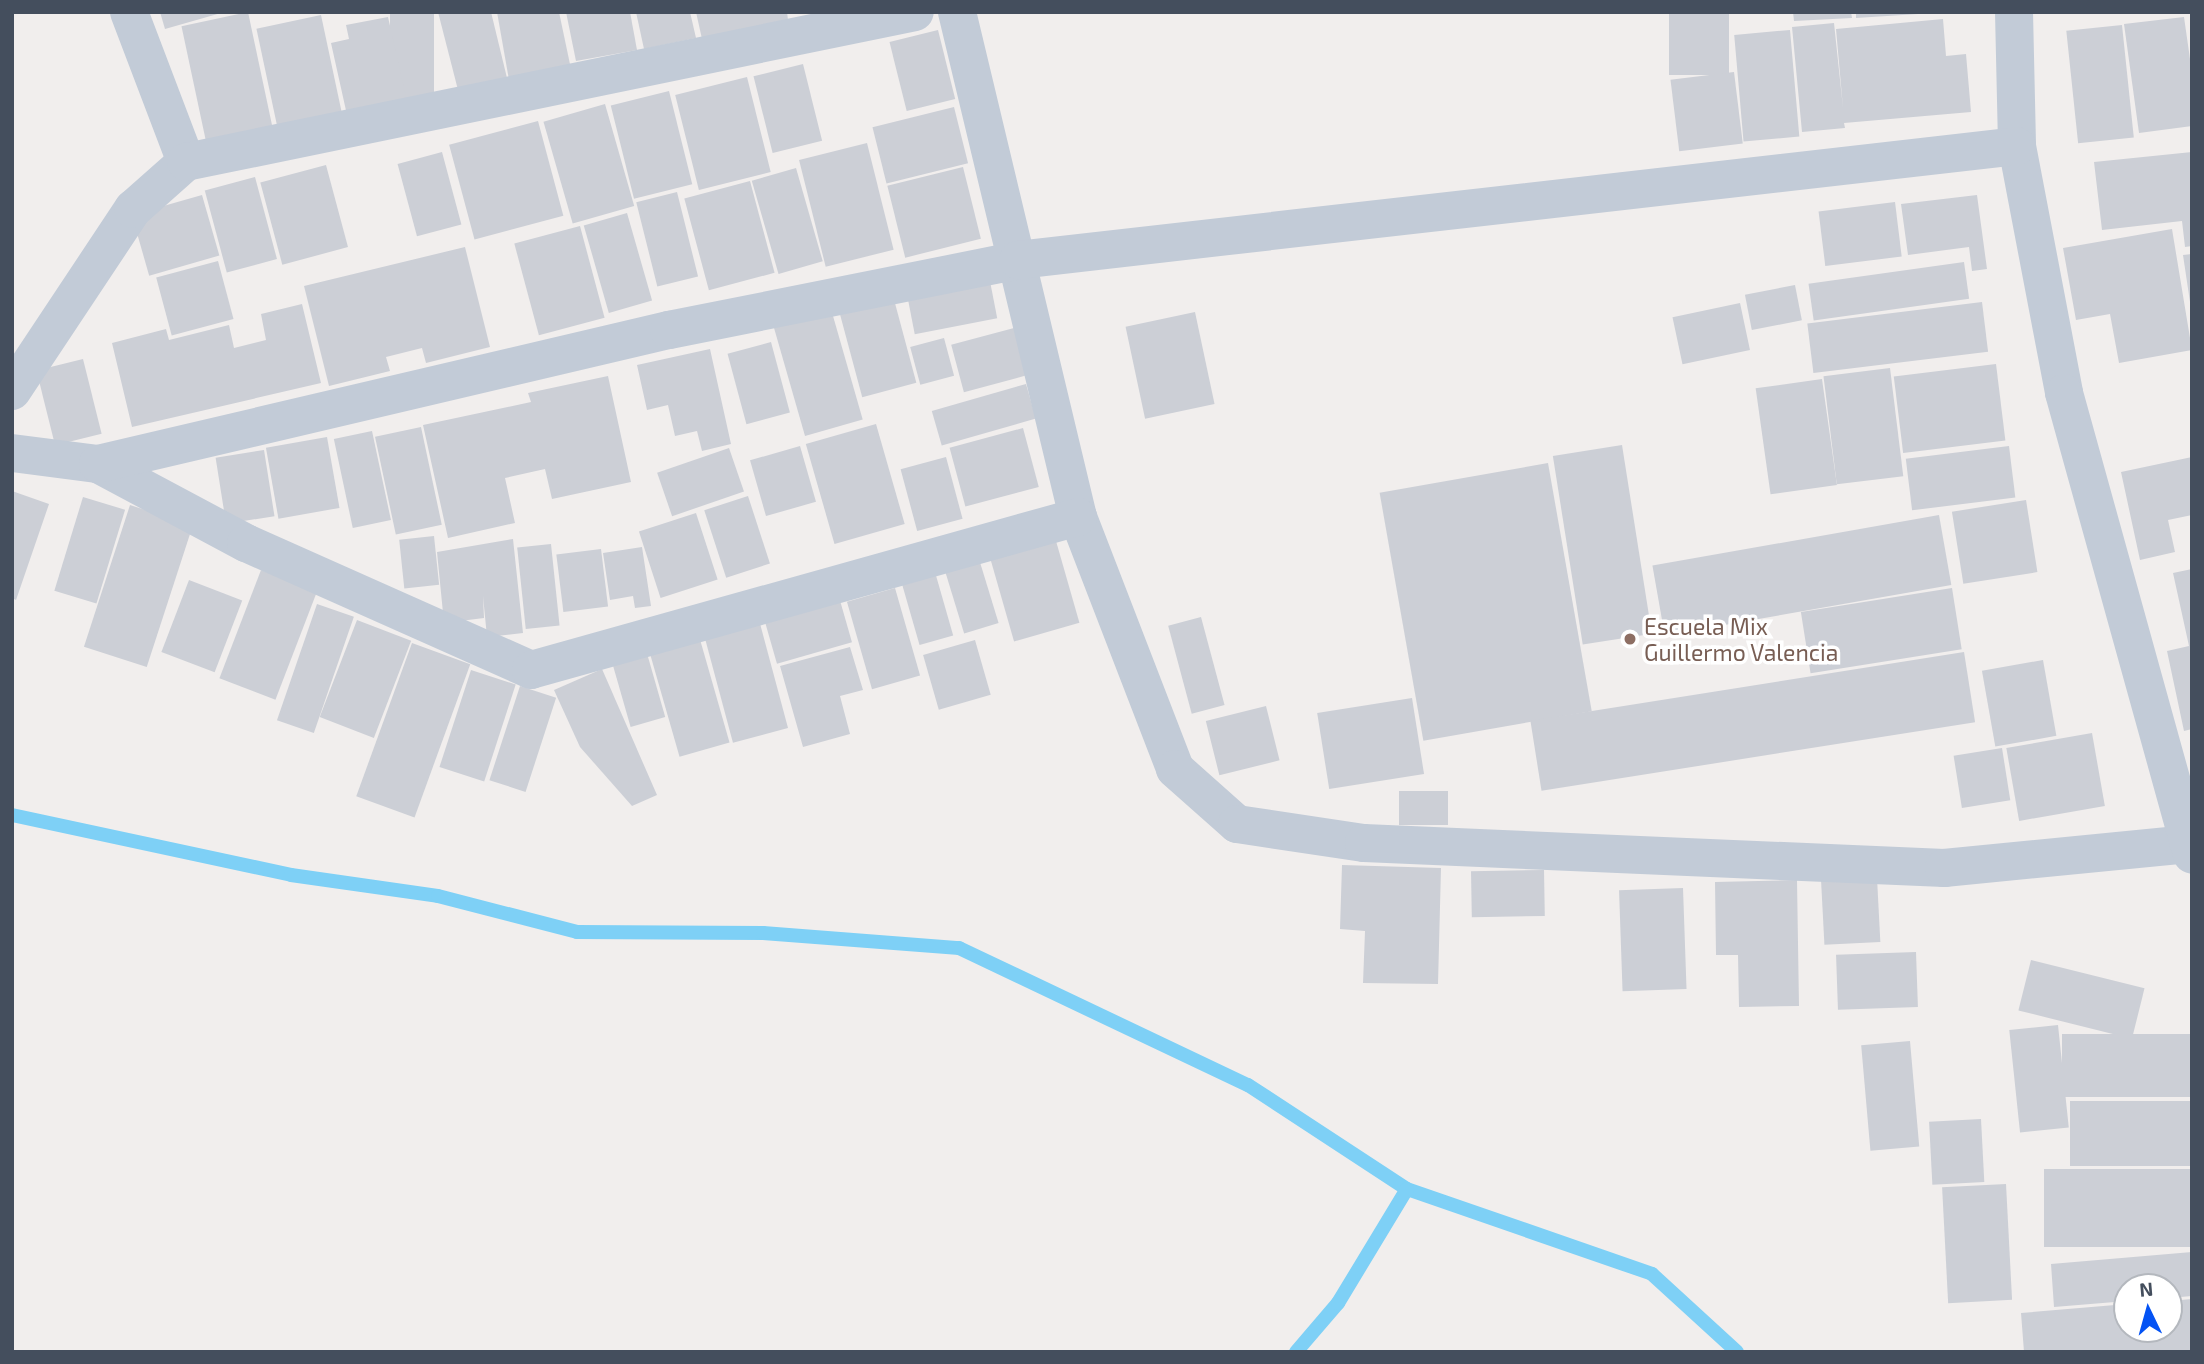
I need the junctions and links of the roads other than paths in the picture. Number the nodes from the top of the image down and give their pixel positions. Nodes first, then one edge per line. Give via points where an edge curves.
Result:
1 (129, 12) edge
2 (915, 12) edge
3 (957, 12) edge
4 (2014, 12) edge
5 (2017, 146) junction
6 (186, 162) junction
7 (1018, 260) junction
8 (12, 391) edge
9 (12, 453) edge
10 (98, 464) junction
11 (1078, 517) junction
12 (2190, 850) edge

1 - 6 street
2 - 6 street
3 - 7 street
4 - 5 street
5 - 7 street
5 - 12 street via 2064,393
6 - 8 street via 133,209
7 - 10 street via 669,330
7 - 11 street
9 - 10 street
10 - 11 street via 246,543 530,670
11 - 12 street via 1175,769 1237,824 1364,843 1944,868

